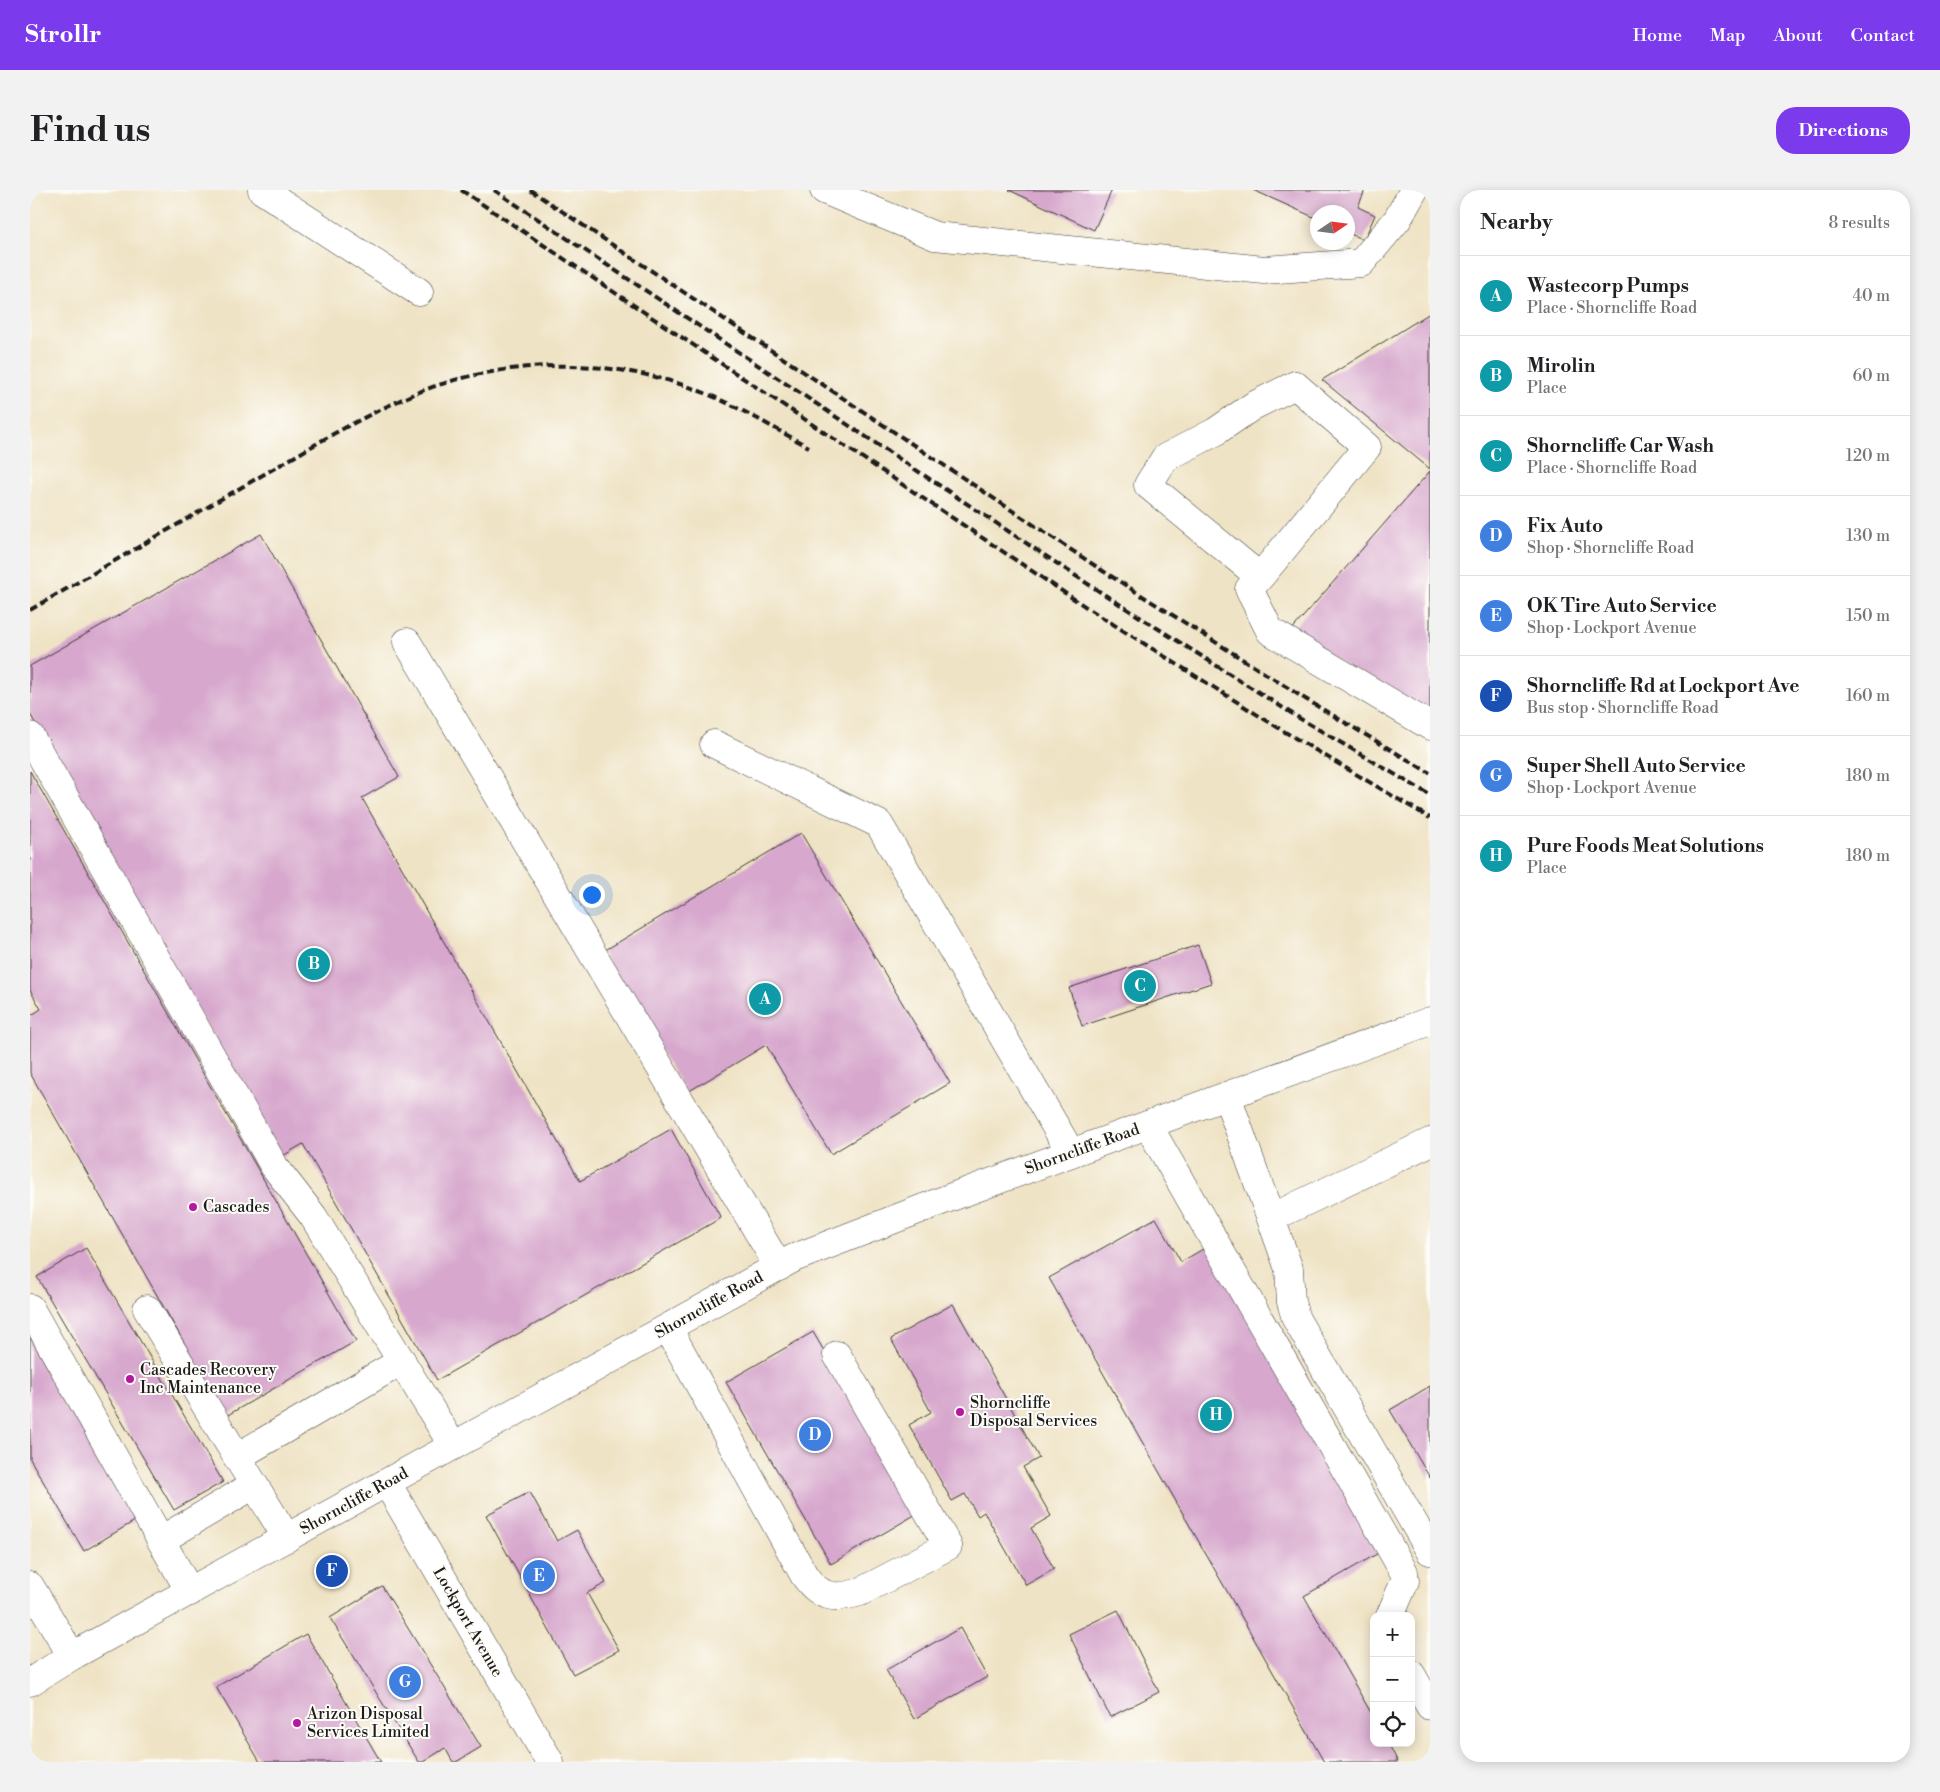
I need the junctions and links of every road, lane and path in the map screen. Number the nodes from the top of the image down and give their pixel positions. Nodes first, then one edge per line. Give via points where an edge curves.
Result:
1 (262, 190) edge
2 (824, 190) edge
3 (1414, 190) edge
4 (419, 292) dead end
5 (1260, 577) junction
6 (407, 642) dead end
7 (1430, 726) edge
8 (30, 736) edge
9 (714, 744) dead end
10 (1430, 1021) edge
11 (1227, 1096) junction
12 (1148, 1125) junction
13 (1429, 1144) edge
14 (1071, 1153) junction
15 (1271, 1218) junction
16 (779, 1267) junction
17 (30, 1308) edge
18 (147, 1310) dead end
19 (668, 1328) junction
20 (837, 1355) dead end
21 (402, 1361) junction
22 (453, 1446) junction
23 (238, 1457) junction
24 (387, 1482) junction
25 (254, 1485) junction
26 (288, 1538) junction
27 (160, 1540) junction
28 (1430, 1551) edge
29 (30, 1586) edge
30 (190, 1592) junction
31 (1392, 1612) edge
32 (72, 1656) junction
33 (1415, 1681) edge
34 (30, 1682) edge
35 (1430, 1706) edge
36 (550, 1762) edge

1 - 4 street
2 - 3 street via 935,236 1264,270 1361,263 1396,220
5 - 5 street via 1367,447 1295,385 1164,458 1148,485
5 - 7 street via 1249,589 1270,631
6 - 16 street
8 - 21 street via 274,1166 313,1216
9 - 14 street via 879,824
10 - 11 street, Shorncliffe Road
11 - 12 street, Shorncliffe Road
11 - 15 street
12 - 14 street, Shorncliffe Road
12 - 31 street via 1404,1572 1405,1581
13 - 15 street
14 - 16 street, Shorncliffe Road via 957,1194 794,1258
15 - 28 street via 1289,1268 1291,1302 1296,1320
16 - 19 street, Shorncliffe Road
17 - 27 street
18 - 23 street
19 - 20 street via 804,1575 812,1587 834,1597 860,1592 948,1546
19 - 22 street, Shorncliffe Road
21 - 22 street
21 - 23 street
22 - 24 street, Shorncliffe Road
23 - 25 street
24 - 26 street, Shorncliffe Road
24 - 36 street, Lockport Avenue
25 - 26 street
25 - 27 street
26 - 30 street, Shorncliffe Road
27 - 30 street
29 - 32 street
30 - 32 street, Shorncliffe Road
32 - 34 street, Shorncliffe Road
33 - 35 street

